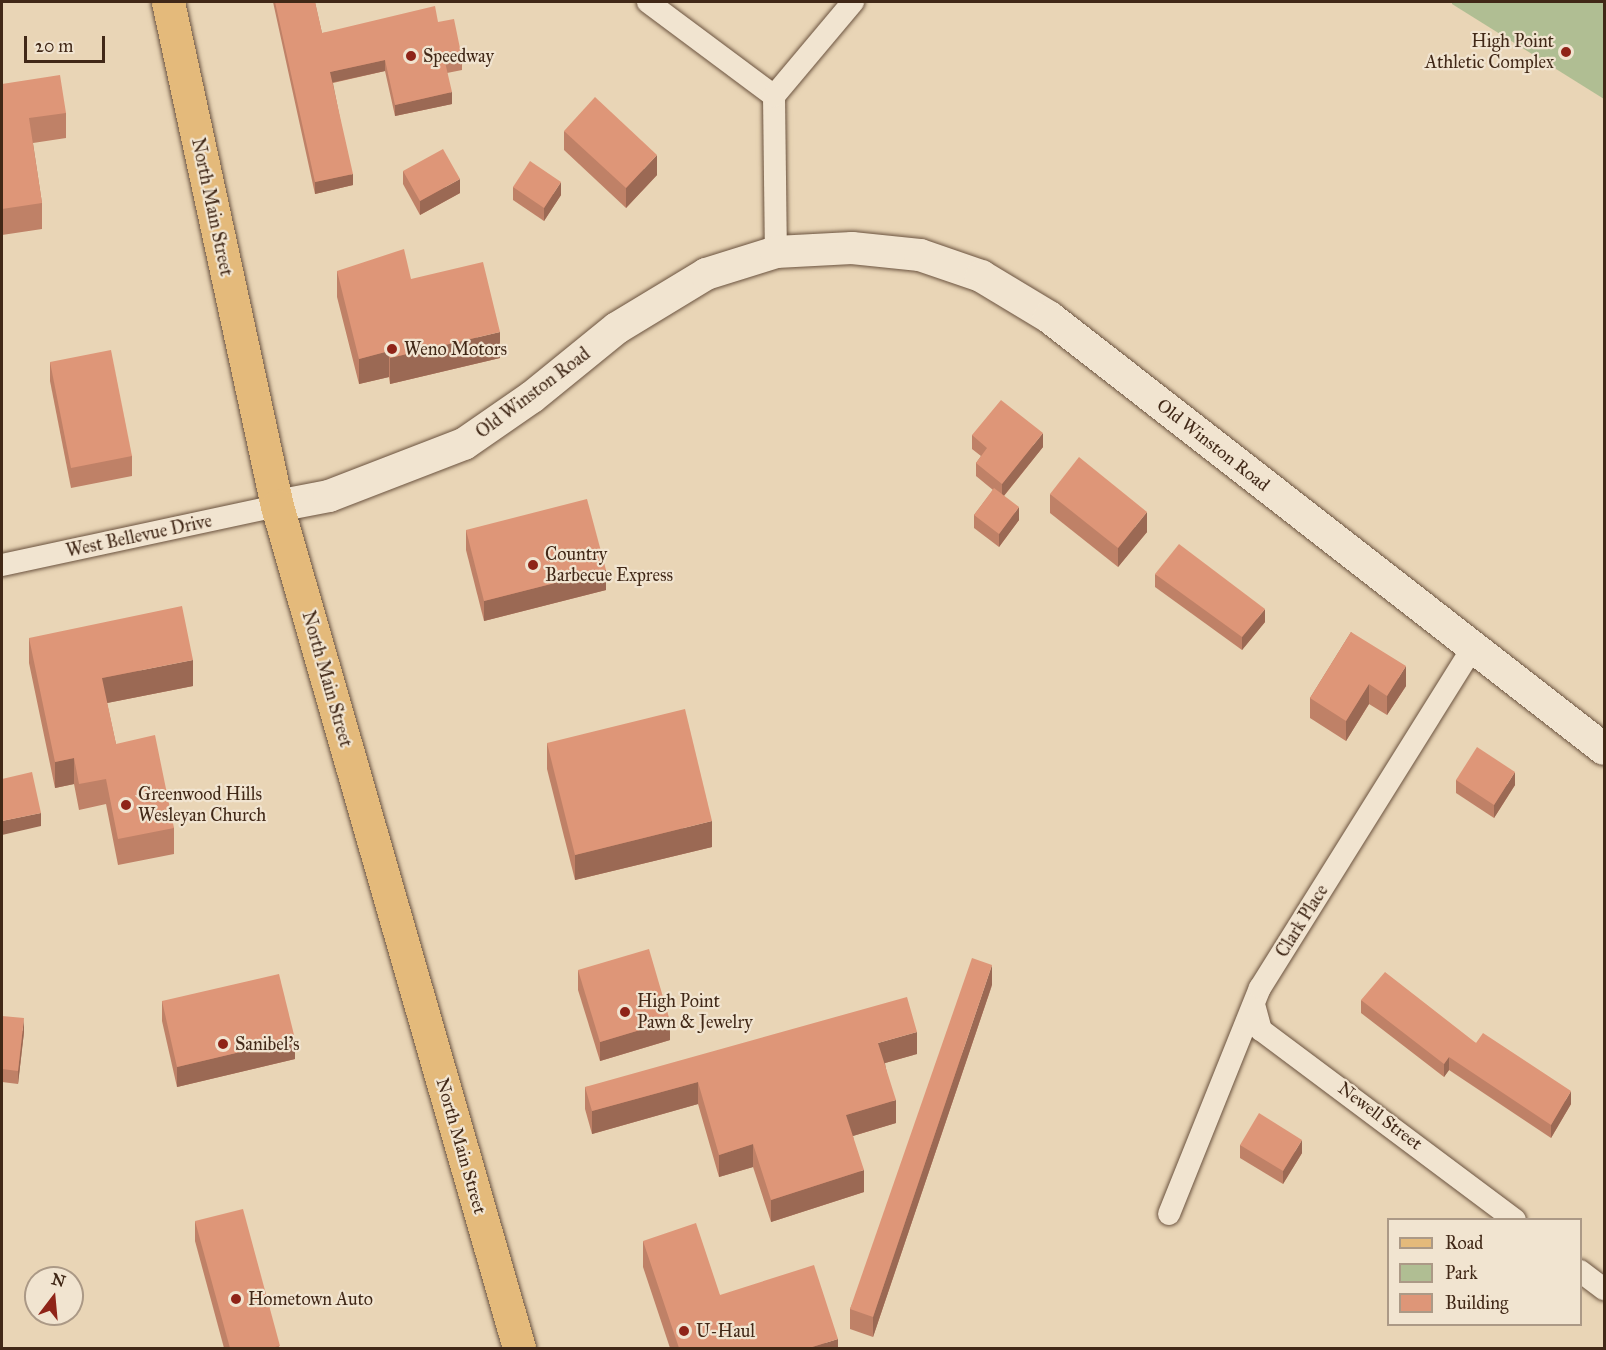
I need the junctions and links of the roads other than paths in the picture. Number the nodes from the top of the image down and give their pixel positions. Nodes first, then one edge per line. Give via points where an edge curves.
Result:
1 (168, 2) edge
2 (648, 2) edge
3 (853, 2) edge
4 (774, 96) junction
5 (776, 252) junction
6 (277, 506) junction
7 (2, 565) edge
8 (1473, 647) junction
9 (1605, 749) edge
10 (1255, 1008) junction
11 (1169, 1214) dead end
12 (1512, 1218) edge
13 (1582, 1272) edge
14 (1605, 1289) edge
15 (519, 1348) edge

1 - 6 main road, North Main Street
2 - 4 street
3 - 4 street
4 - 5 street
5 - 6 street, Old Winston Road via 706,274 663,299 464,444 329,496
5 - 8 street, Old Winston Road via 852,248 920,255 981,276 1049,317
6 - 7 street, West Bellevue Drive
6 - 15 main road, North Main Street
8 - 9 street, Old Winston Road
8 - 10 street, Clark Place via 1260,988
10 - 11 street, Clark Place
10 - 12 street, Newell Street via 1261,1030
13 - 14 street

